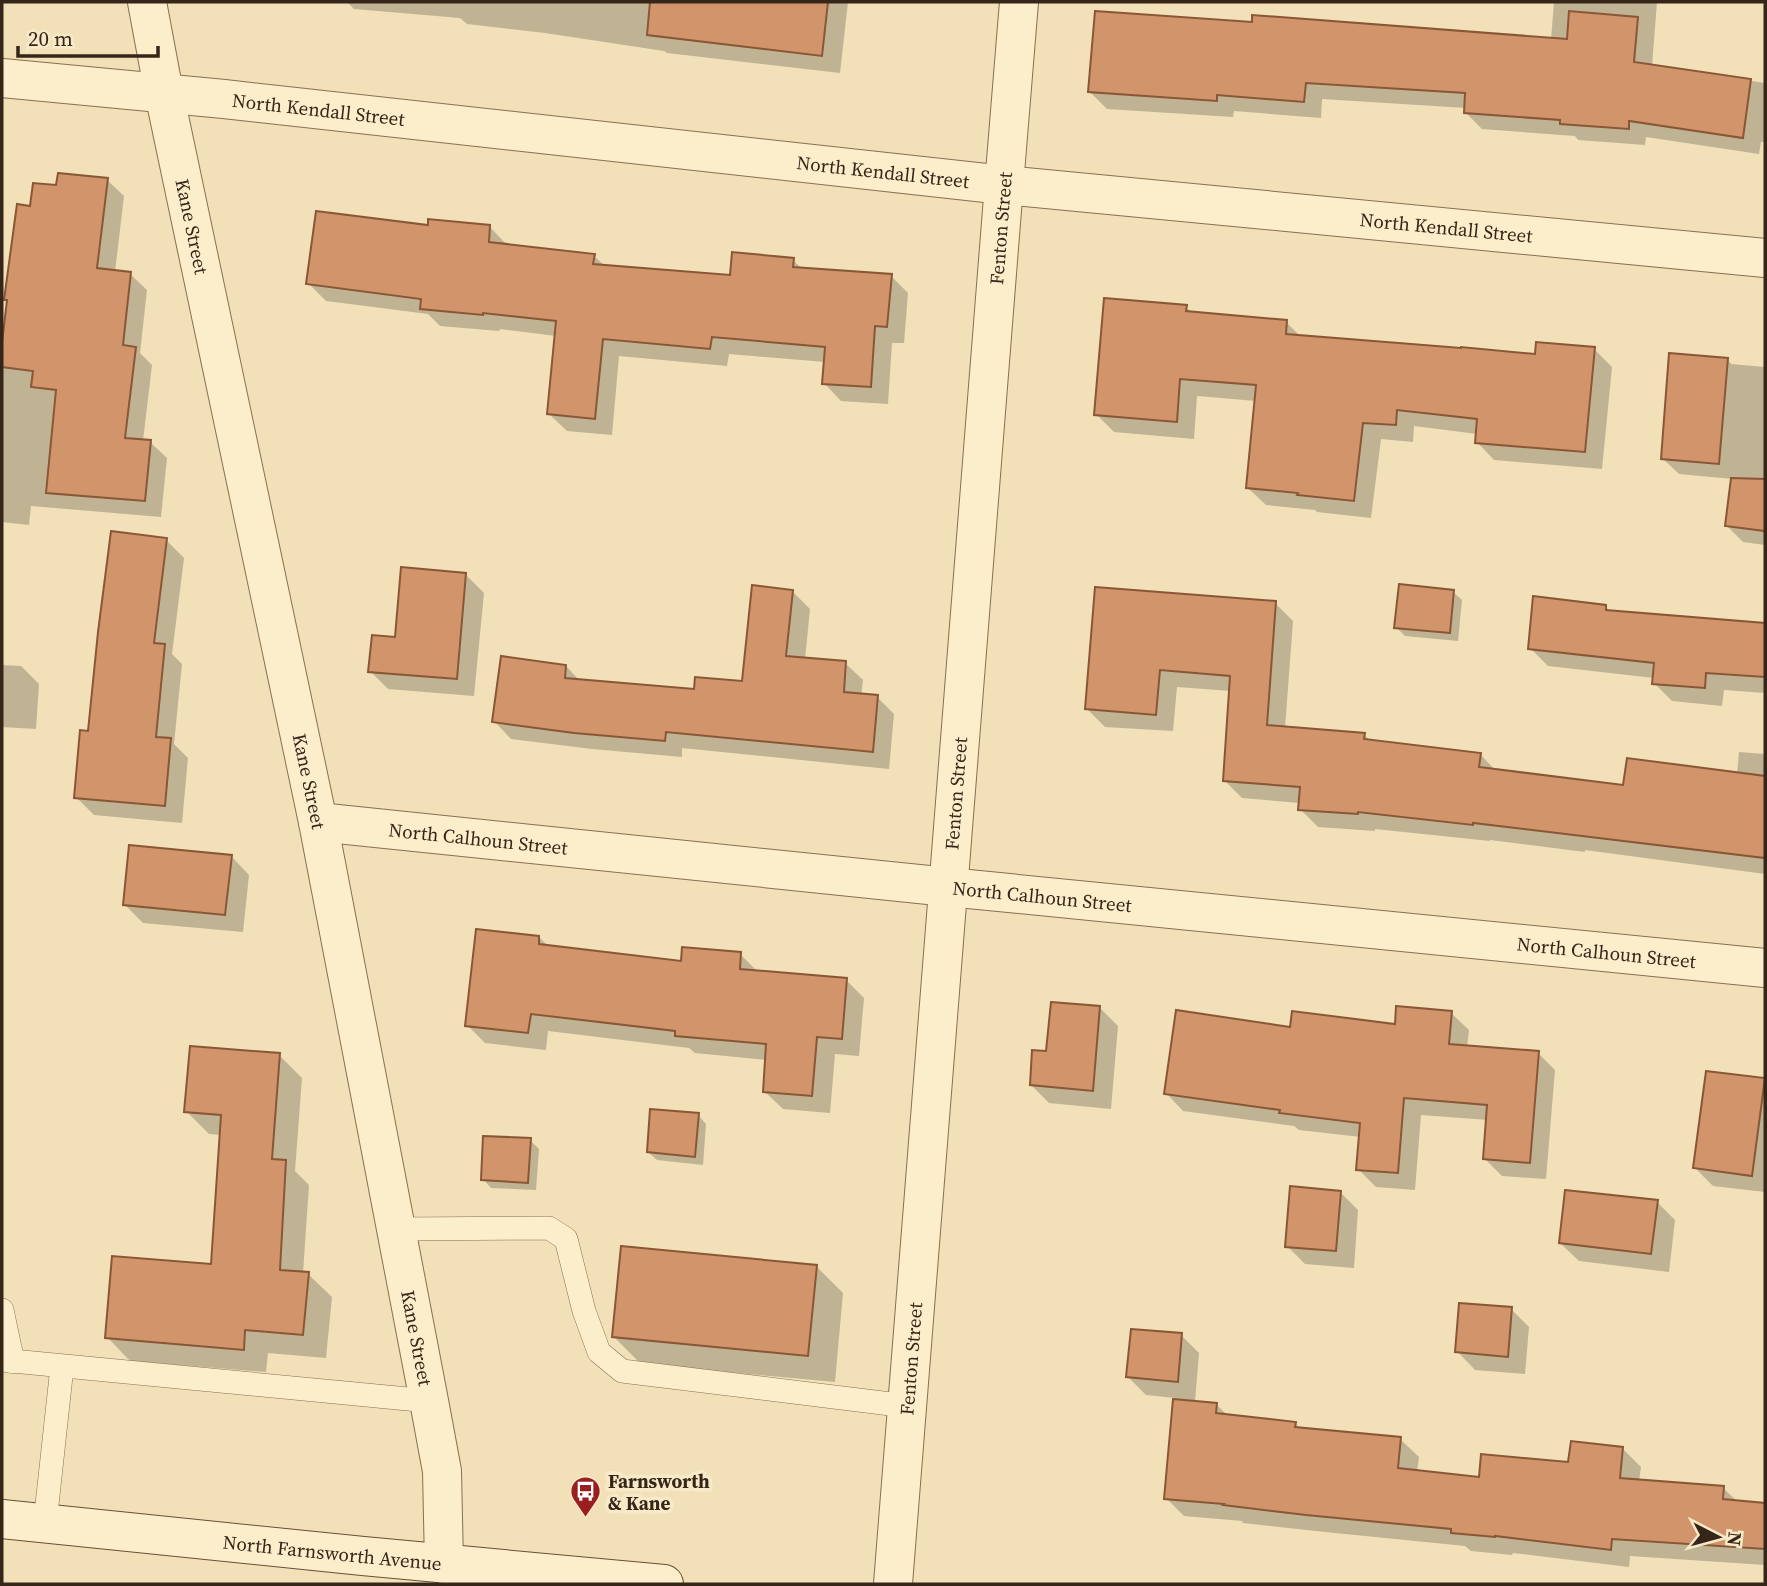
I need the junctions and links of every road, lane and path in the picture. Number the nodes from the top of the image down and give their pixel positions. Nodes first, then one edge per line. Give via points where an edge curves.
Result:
1 (147, 2) edge
2 (1020, 2) edge
3 (2, 78) edge
4 (164, 93) junction
5 (1004, 185) junction
6 (1765, 258) edge
7 (318, 822) junction
8 (948, 887) junction
9 (1765, 968) edge
10 (396, 1229) junction
11 (2, 1310) edge
12 (7, 1361) edge
13 (62, 1367) junction
14 (429, 1401) junction
15 (907, 1406) junction
16 (2, 1519) edge
17 (46, 1524) junction
18 (442, 1574) edge
19 (566, 1580) edge
20 (664, 1584) edge
21 (893, 1584) edge

1 - 4 street, Kane Street
2 - 5 street, Fenton Street
3 - 4 street, North Kendall Street
4 - 5 street, North Kendall Street
4 - 7 street, Kane Street
5 - 6 street, North Kendall Street
5 - 8 street, Fenton Street
7 - 8 street, North Calhoun Street
7 - 10 street, Kane Street
8 - 9 street, North Calhoun Street
8 - 15 street, Fenton Street
10 - 14 street, Kane Street
10 - 15 lane via 549,1228 558,1233 566,1239 599,1352 622,1371
11 - 12 lane
12 - 13 lane
13 - 14 lane
13 - 17 lane
14 - 18 street, Kane Street via 442,1471
15 - 21 street, Fenton Street
16 - 17 street, North Farnsworth Avenue
17 - 18 street, North Farnsworth Avenue
18 - 19 street, North Farnsworth Avenue
19 - 20 street, North Farnsworth Avenue

